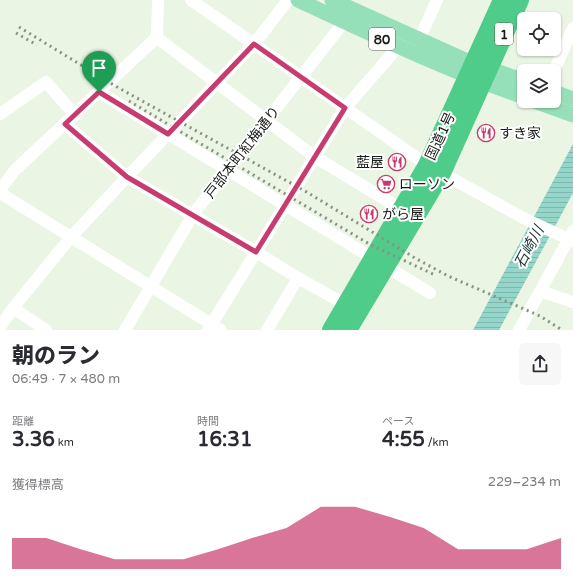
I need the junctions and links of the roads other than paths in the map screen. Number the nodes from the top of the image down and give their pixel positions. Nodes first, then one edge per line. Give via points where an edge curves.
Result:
1 (158, 0) edge
2 (191, 0) edge
3 (288, 0) edge
4 (298, 0) edge
5 (332, 0) edge
6 (438, 0) edge
7 (502, 0) edge
8 (520, 0) edge
9 (352, 10) edge
10 (573, 28) edge
11 (156, 37) junction
12 (419, 40) junction
13 (254, 44) junction
14 (399, 46) junction
15 (557, 64) edge
16 (478, 73) junction
17 (300, 77) junction
18 (517, 80) edge
19 (217, 83) junction
20 (99, 92) junction
21 (517, 94) edge
22 (561, 95) edge
23 (573, 99) edge
24 (345, 108) junction
25 (554, 108) edge
26 (0, 114) edge
27 (75, 115) junction
28 (573, 115) edge
29 (266, 120) junction
30 (65, 124) junction
31 (168, 134) junction
32 (315, 157) junction
33 (228, 169) junction
34 (434, 169) junction
35 (127, 177) junction
36 (0, 190) edge
37 (0, 193) edge
38 (286, 204) junction
39 (401, 210) junction
40 (193, 214) junction
41 (71, 237) junction
42 (572, 237) edge
43 (256, 252) junction
44 (379, 268) junction
45 (298, 278) junction
46 (150, 286) junction
47 (540, 291) junction
48 (430, 293) dead end
49 (573, 302) edge
50 (344, 306) junction
51 (13, 308) junction
52 (1, 324) edge
53 (213, 328) edge
54 (128, 329) edge
55 (46, 330) edge
56 (267, 330) edge
57 (320, 330) edge
58 (330, 330) edge
59 (348, 330) edge
60 (358, 330) edge
61 (519, 330) edge

1 - 11 street
2 - 13 street
3 - 13 street
4 - 9 main road, 80
5 - 9 main road, 80
6 - 12 street
7 - 16 highway, 国道1号 / 1
8 - 16 highway, 国道1号 / 1
9 - 12 main road, 80
9 - 14 main road, 80
9 - 17 street, 戸部本町紅梅通り
10 - 15 street
11 - 19 street
11 - 20 street
12 - 16 main road, 80
13 - 17 street
13 - 19 street
14 - 16 main road, 80
14 - 24 street
16 - 18 main road, 80
16 - 21 main road, 80
16 - 34 highway, 国道1号 / 1
17 - 24 street
17 - 29 street, 戸部本町紅梅通り
19 - 29 street
19 - 31 street
20 - 27 street
20 - 31 street
22 - 23 main road
24 - 32 street
24 - 34 street
25 - 28 main road
26 - 27 street via 46,82
27 - 30 street
29 - 32 street
29 - 33 street, 戸部本町紅梅通り
30 - 35 street
30 - 36 street via 15,170
31 - 33 street
31 - 35 street
32 - 38 street
32 - 39 street
33 - 38 street
33 - 40 street, 戸部本町紅梅通り
34 - 39 highway, 国道1号 / 1
34 - 42 street via 527,220 556,234
34 - 44 highway, 国道1号 / 1
35 - 40 street
35 - 41 street
37 - 41 street
38 - 43 street
38 - 44 street
39 - 44 highway, 国道1号 / 1
40 - 43 street
40 - 46 street, 戸部本町紅梅通り
41 - 46 street
41 - 51 street
42 - 47 street
43 - 45 street
43 - 53 street
44 - 48 street
44 - 50 highway, 国道1号 / 1
44 - 59 highway, 国道1号 / 1
44 - 60 highway, 国道1号 / 1 via 365,318
45 - 50 street
45 - 56 street
46 - 53 street
46 - 54 street, 戸部本町紅梅通り
47 - 49 street
47 - 61 street
50 - 57 highway, 国道1号 / 1
50 - 58 highway, 国道1号 / 1
51 - 52 street
51 - 55 street

